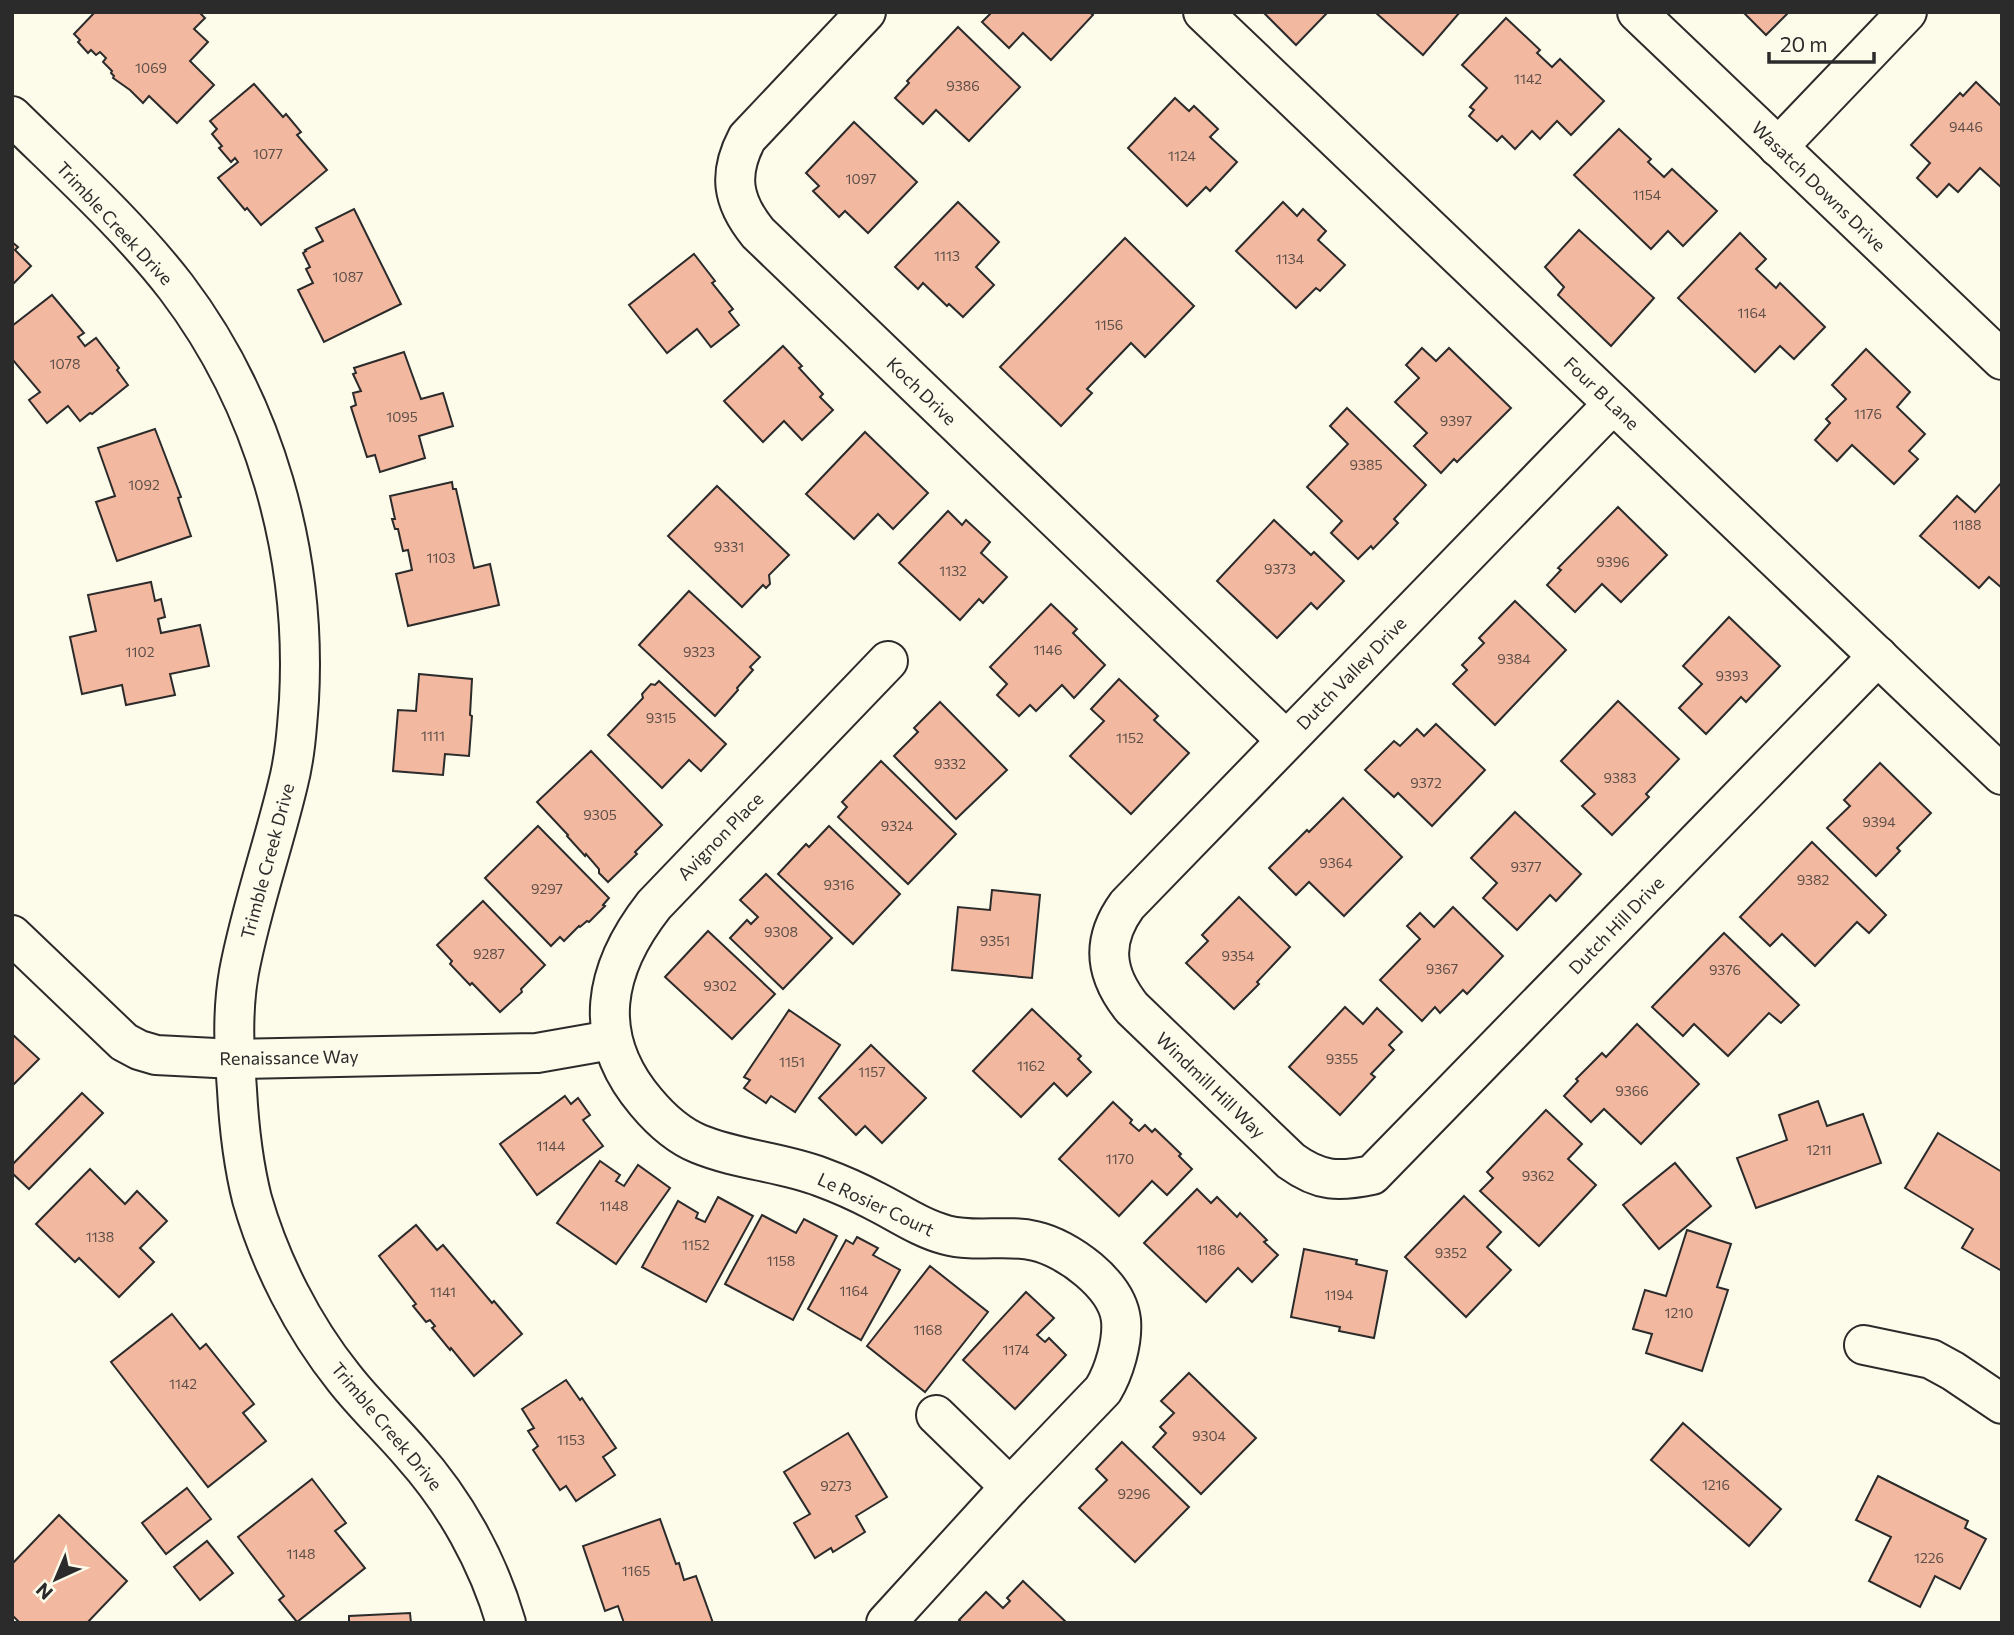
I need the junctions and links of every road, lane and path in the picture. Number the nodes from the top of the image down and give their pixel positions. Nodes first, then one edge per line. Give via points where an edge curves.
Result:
1 (866, 12) edge
2 (1203, 12) edge
3 (1637, 12) edge
4 (1907, 12) edge
5 (12, 116) edge
6 (1779, 147) junction
7 (2002, 360) edge
8 (1614, 404) junction
9 (1878, 656) junction
10 (888, 661) dead end
11 (1286, 740) junction
12 (2002, 775) edge
13 (12, 935) edge
14 (1108, 954) joint
15 (611, 1040) junction
16 (235, 1059) junction
17 (1346, 1180) joint
18 (1864, 1345) dead end
19 (2002, 1404) edge
20 (936, 1415) dead end
21 (1010, 1487) junction
22 (506, 1623) edge
23 (886, 1623) edge

1 - 11 street, Koch Drive via 747,138 734,178 748,221
2 - 8 street, Four B Lane
3 - 6 street, Wasatch Downs Drive
4 - 6 street
5 - 16 street, Trimble Creek Drive via 145,250 207,333 253,425 285,523 299,625 298,728 290,779 238,976
6 - 7 street, Wasatch Downs Drive
8 - 9 street, Four B Lane
8 - 11 street, Dutch Valley Drive
9 - 12 street, Four B Lane
9 - 17 street, Dutch Hill Drive via 1372,1175
10 - 15 street, Avignon Place via 638,925 617,969
11 - 14 street, Dutch Valley Drive via 1128,905 1113,928
13 - 16 street, Renaissance Way via 124,1042 174,1058
14 - 17 street, Windmill Hill Way via 1115,983 1132,1008 1291,1161 1317,1176
15 - 16 street, Renaissance Way via 537,1053
15 - 21 street, Le Rosier Court via 639,1094 686,1138 821,1177 949,1236 1019,1238 1048,1244 1073,1257 1106,1288 1121,1320 1110,1378
16 - 22 street, Trimble Creek Drive via 242,1146 252,1198 286,1284 344,1378 415,1457 458,1517 485,1566
18 - 19 street via 1931,1359
20 - 21 street
21 - 23 street, Le Rosier Court

